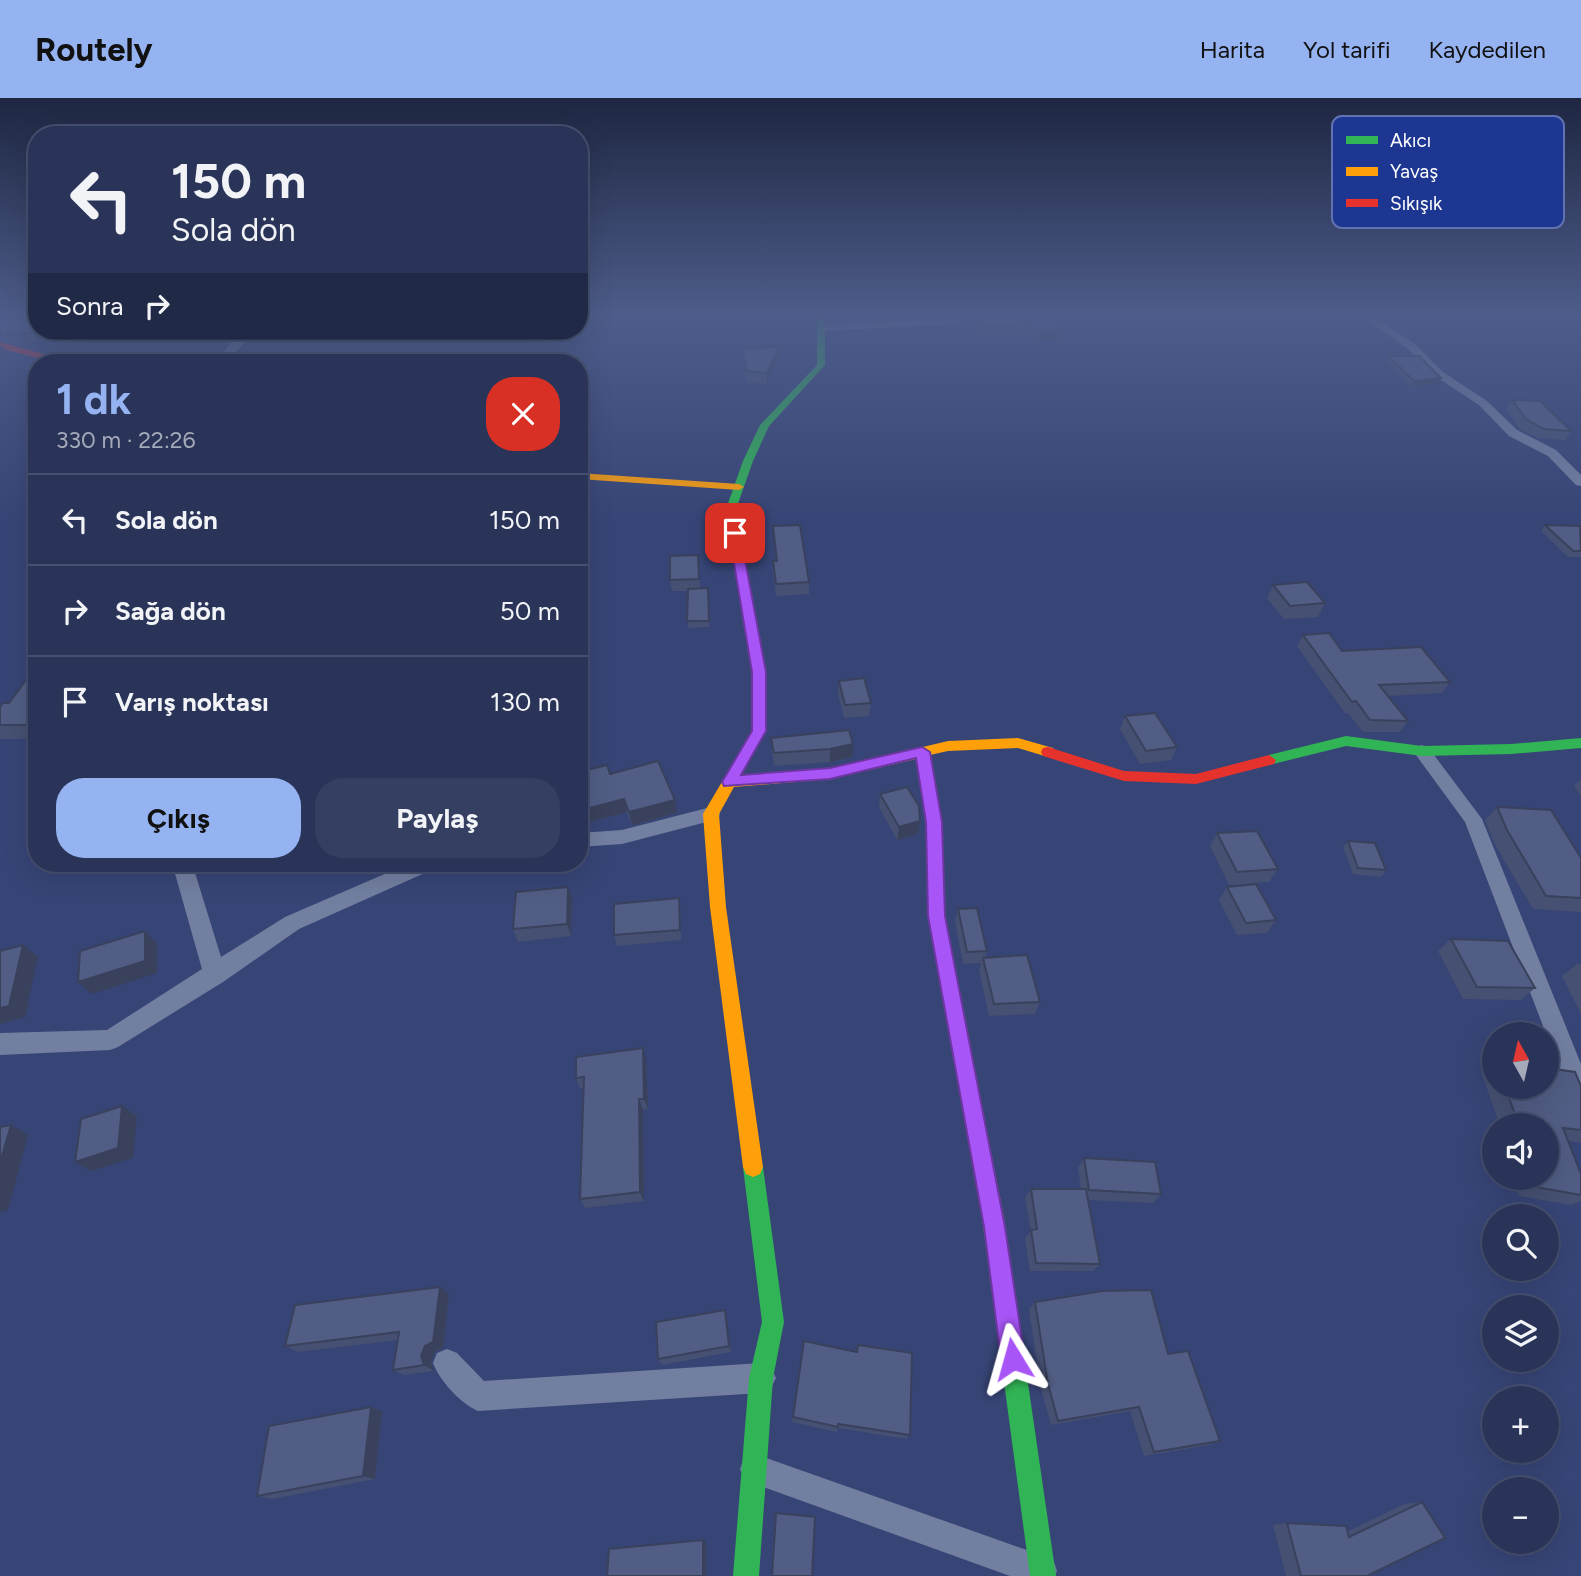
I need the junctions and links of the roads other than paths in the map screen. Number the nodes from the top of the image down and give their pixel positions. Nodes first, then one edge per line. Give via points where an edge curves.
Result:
1 (803, 384) edge
2 (1453, 384) edge
3 (1563, 464) junction
4 (1581, 467) edge
5 (588, 477) edge
6 (1581, 482) edge
7 (739, 487) junction
8 (1581, 743) edge
9 (1422, 751) junction
10 (922, 752) junction
11 (729, 782) junction
12 (711, 814) junction
13 (588, 839) edge
14 (185, 872) edge
15 (408, 872) edge
16 (215, 975) junction
17 (0, 1044) edge
18 (1581, 1094) edge
19 (447, 1363) dead end
20 (761, 1378) junction
21 (755, 1469) junction
22 (1042, 1574) edge
23 (747, 1576) edge

1 - 7 street via 765,425
2 - 3 street via 1483,403 1513,433 1552,453
3 - 4 street
3 - 6 street
5 - 7 street
7 - 11 street via 731,509 759,672 759,731
8 - 9 street
9 - 10 street via 1346,741 1196,779 1124,776 1018,743 948,746
9 - 18 street via 1473,819
10 - 11 street via 830,774
10 - 22 street via 934,822 936,916 995,1227
11 - 12 street
12 - 13 street via 622,837
12 - 20 street via 718,907 773,1322
14 - 16 street
15 - 16 street via 292,923
16 - 17 street via 110,1040
19 - 20 street via 478,1396
20 - 21 street
21 - 22 street
21 - 23 street

